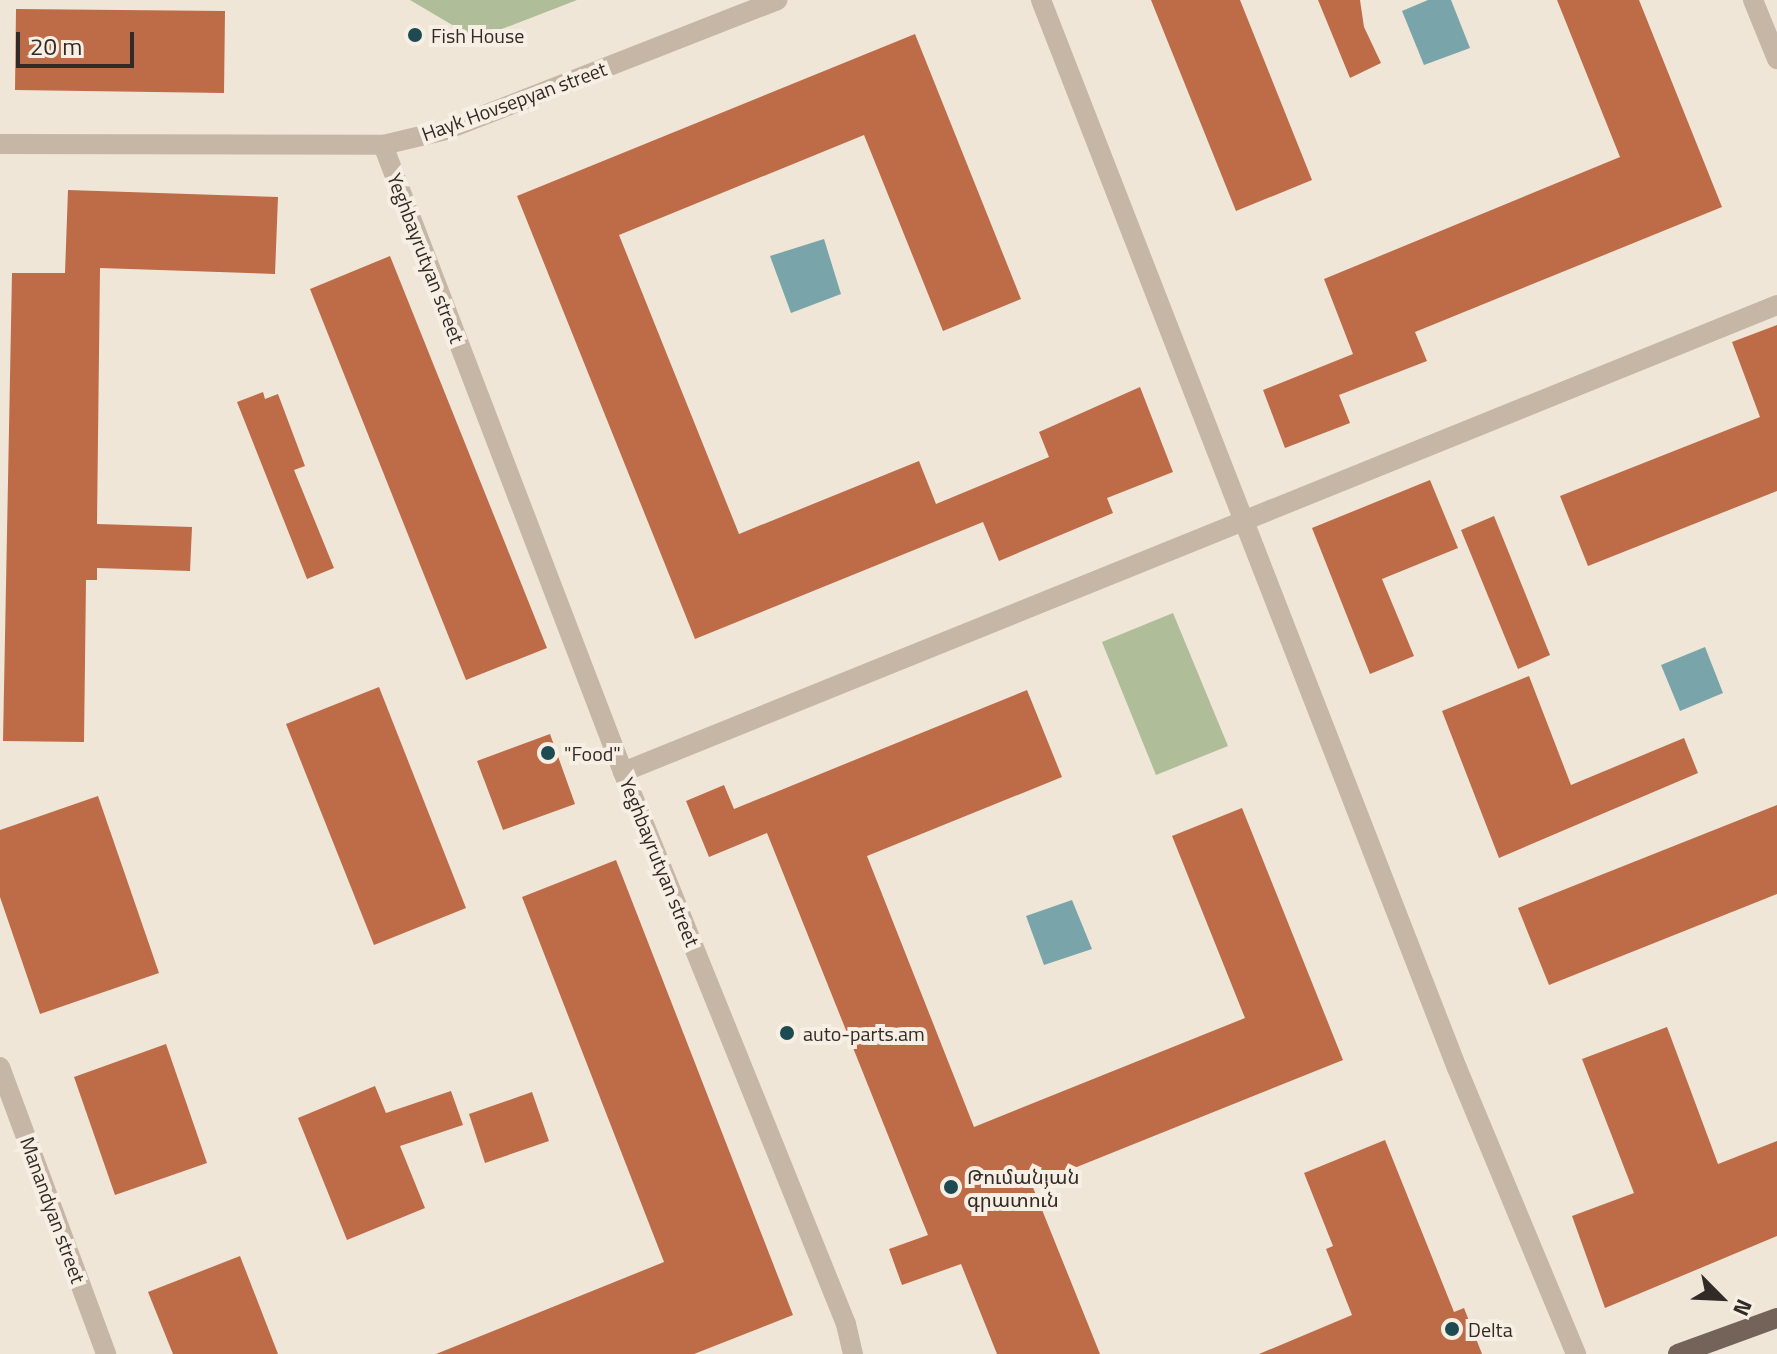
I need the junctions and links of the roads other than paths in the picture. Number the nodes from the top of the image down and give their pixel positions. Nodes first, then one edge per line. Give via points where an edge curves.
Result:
1 (777, 0) edge
2 (1041, 0) edge
3 (1753, 0) edge
4 (1768, 0) edge
5 (1777, 24) edge
6 (1777, 59) edge
7 (0, 144) edge
8 (383, 145) junction
9 (1777, 305) edge
10 (1246, 520) junction
11 (623, 772) junction
12 (0, 1067) edge
13 (1777, 1318) edge
14 (106, 1354) edge
15 (853, 1354) edge
16 (1576, 1354) edge
17 (1678, 1354) edge

1 - 8 street, Hayk Hovsepyan street via 446,130
2 - 10 street
3 - 6 street
4 - 5 street
7 - 8 street, Hayk Hovsepyan street
8 - 11 street, Yeghbayrutyan street
9 - 10 street
10 - 11 street
10 - 16 street via 1457,1068
11 - 15 street, Yeghbayrutyan street via 846,1324
12 - 14 street, Manandyan street
13 - 17 main road

